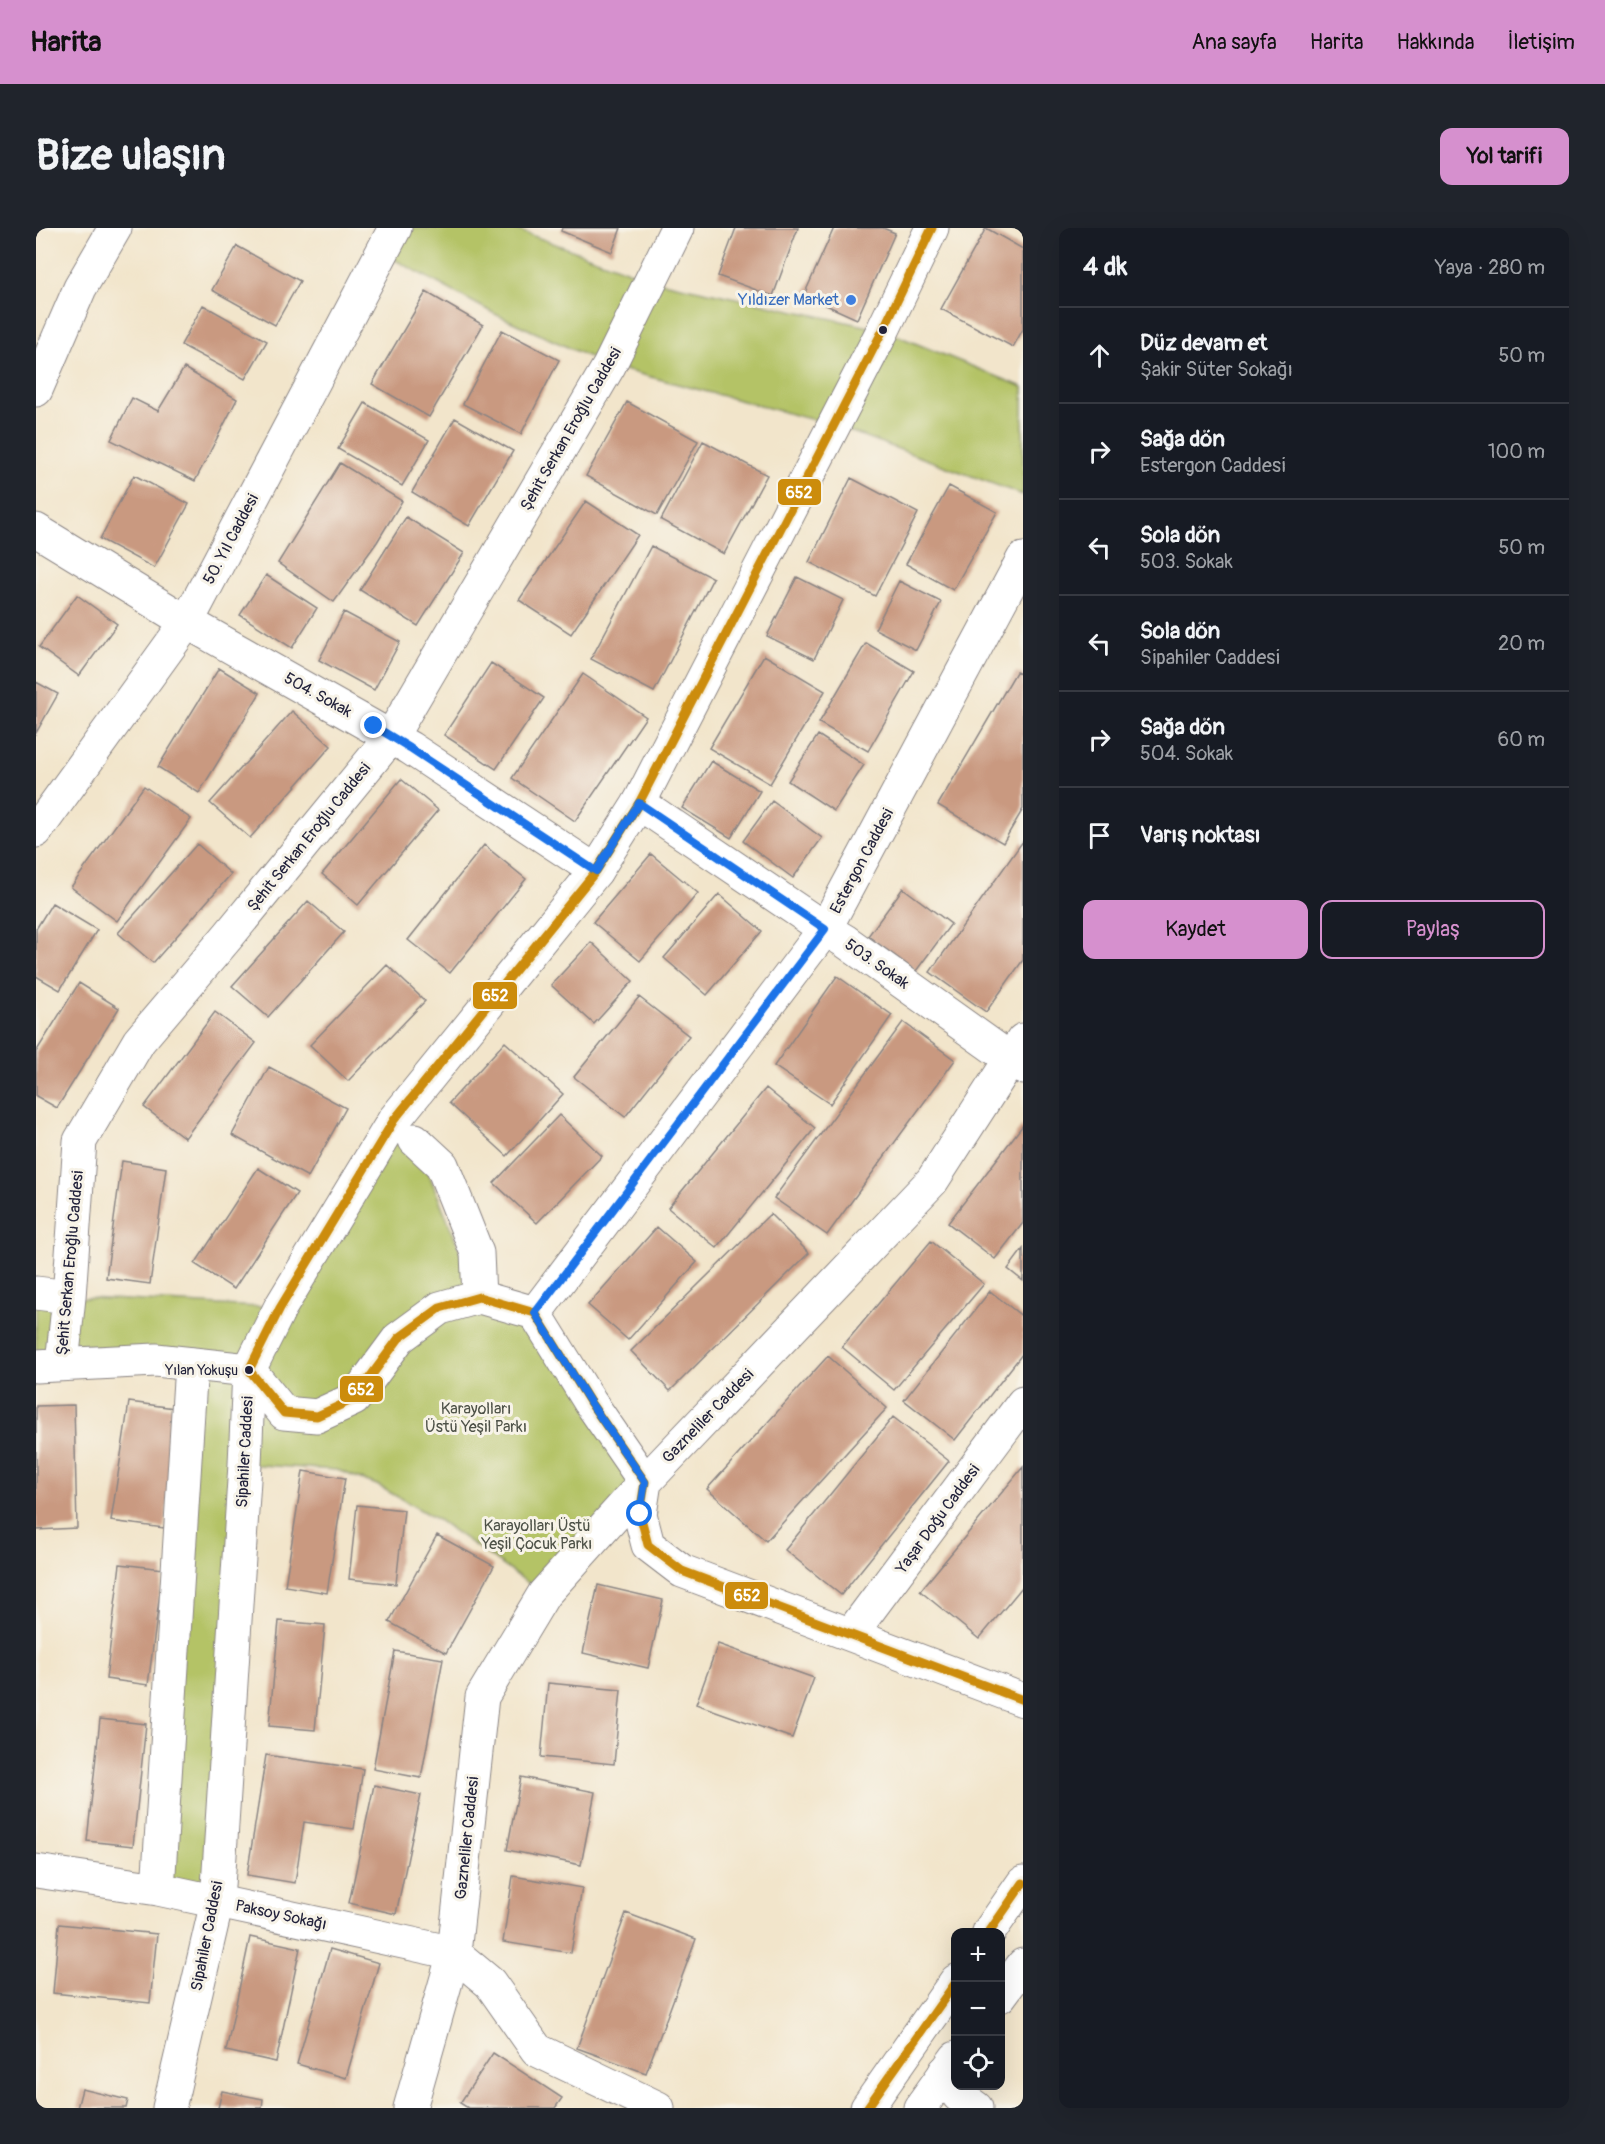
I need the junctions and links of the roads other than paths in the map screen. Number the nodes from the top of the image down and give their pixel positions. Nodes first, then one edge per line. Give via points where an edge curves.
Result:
1 (115, 228) edge
2 (395, 228) edge
3 (677, 228) edge
4 (932, 228) edge
5 (36, 390) edge
6 (36, 530) edge
7 (1023, 559) edge
8 (187, 622) junction
9 (391, 737) junction
10 (639, 803) junction
11 (36, 831) edge
12 (596, 871) junction
13 (825, 929) junction
14 (1019, 1056) edge
15 (415, 1140) dead end
16 (36, 1293) edge
17 (69, 1297) junction
18 (479, 1298) junction
19 (535, 1313) junction
20 (191, 1364) junction
21 (49, 1365) edge
22 (249, 1371) junction
23 (1023, 1403) edge
24 (645, 1482) junction
25 (851, 1634) junction
26 (1023, 1700) edge
27 (36, 1871) edge
28 (1023, 1883) edge
29 (158, 1889) junction
30 (217, 1902) junction
31 (992, 1928) edge
32 (454, 1953) junction
33 (1023, 1965) edge
34 (955, 1982) edge
35 (1005, 1989) edge
36 (950, 2065) edge
37 (169, 2108) edge
38 (410, 2108) edge
39 (658, 2108) edge
40 (867, 2108) edge
41 (920, 2108) edge
42 (976, 2108) edge

1 - 5 main road via 80,288
2 - 8 main road, 50. Yıl Caddesi
3 - 9 main road, Şehit Serkan Eroğlu Caddesi via 609,366
4 - 10 main road, Sipahiler Caddesi
6 - 8 main road, 504. Sokak
7 - 13 main road, Estergon Caddesi
8 - 9 main road, 504. Sokak
8 - 11 main road, 50. Yıl Caddesi
9 - 12 main road, 504. Sokak
9 - 17 main road, Şehit Serkan Eroğlu Caddesi via 140,1041 80,1141
10 - 12 main road, Sipahiler Caddesi
10 - 13 main road, 503. Sokak
12 - 22 main road, Sipahiler Caddesi via 394,1120 280,1308
13 - 14 main road, 503. Sokak
13 - 19 main road, Estergon Caddesi
14 - 24 main road, Gazneliler Caddesi via 932,1181
15 - 18 main road via 447,1176 477,1253
16 - 17 main road
17 - 21 main road, Şehit Serkan Eroğlu Caddesi
18 - 19 main road
18 - 22 main road via 440,1308 399,1338 354,1399 317,1416 284,1413
19 - 24 main road
20 - 21 main road via 156,1360
20 - 22 main road
20 - 29 main road
22 - 30 main road, Sipahiler Caddesi
23 - 25 main road, Yaşar Doğu Caddesi
24 - 25 main road via 640,1514 648,1545 682,1571
24 - 32 main road, Gazneliler Caddesi via 544,1594 482,1697
25 - 26 main road
27 - 29 main road, Paksoy Sokağı
28 - 31 main road
29 - 30 main road, Paksoy Sokağı
30 - 32 main road, Paksoy Sokağı
30 - 37 main road, Sipahiler Caddesi
32 - 38 main road, Gazneliler Caddesi
32 - 39 main road via 490,1983 537,2050
33 - 35 main road
34 - 40 main road
36 - 41 main road
36 - 42 main road via 958,2095

